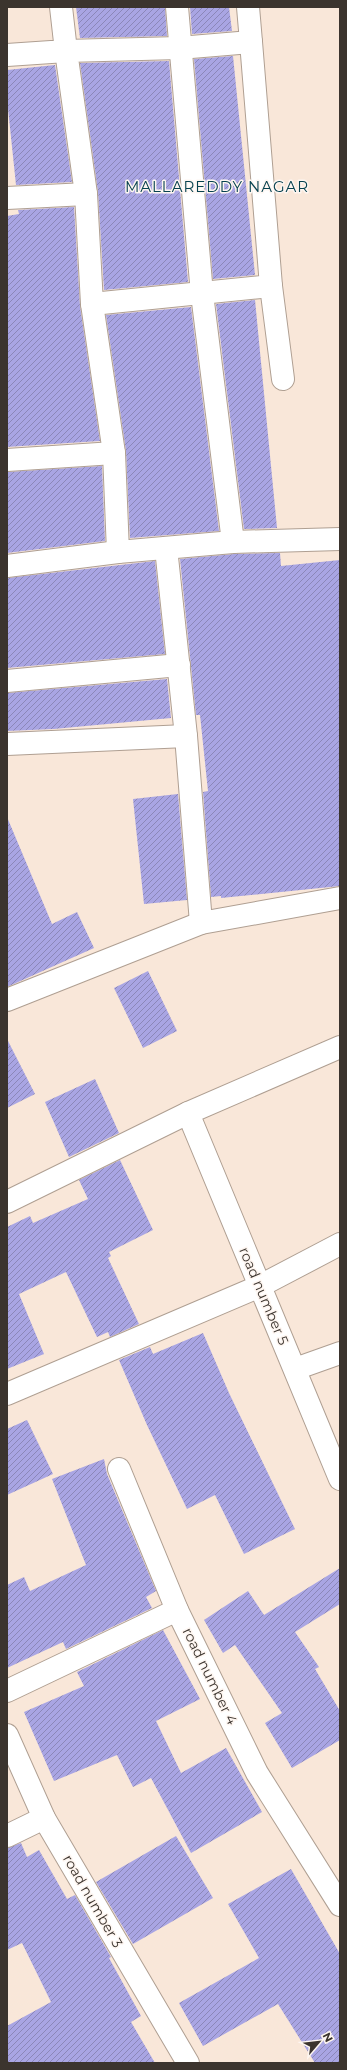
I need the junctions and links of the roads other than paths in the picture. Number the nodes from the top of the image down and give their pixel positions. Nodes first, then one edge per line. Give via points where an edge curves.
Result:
1 (61, 7) edge
2 (177, 7) edge
3 (248, 7) edge
4 (251, 42) junction
5 (179, 48) junction
6 (66, 51) junction
7 (7, 55) edge
8 (86, 194) junction
9 (7, 198) edge
10 (271, 286) junction
11 (202, 294) junction
12 (92, 304) junction
13 (283, 379) dead end
14 (114, 453) junction
15 (7, 460) edge
16 (340, 539) edge
17 (233, 542) junction
18 (166, 548) junction
19 (118, 552) junction
20 (7, 566) edge
21 (179, 665) junction
22 (7, 681) edge
23 (186, 736) junction
24 (7, 744) edge
25 (340, 898) edge
26 (201, 923) junction
27 (8, 998) edge
28 (340, 1047) edge
29 (188, 1113) junction
30 (7, 1202) edge
31 (340, 1244) edge
32 (260, 1286) junction
33 (340, 1353) edge
34 (295, 1369) junction
35 (7, 1394) edge
36 (119, 1470) dead end
37 (340, 1479) edge
38 (177, 1610) junction
39 (7, 1691) edge
40 (7, 1735) edge
41 (44, 1818) junction
42 (7, 1836) edge
43 (340, 1905) edge
44 (188, 2063) edge

1 - 6 street
2 - 5 street
3 - 4 street
4 - 5 street
4 - 10 street
5 - 6 street
5 - 11 street
6 - 7 street
6 - 8 street
8 - 9 street
8 - 12 street
10 - 11 street
10 - 13 street
11 - 12 street
11 - 17 street
12 - 14 street
14 - 15 street
14 - 19 street
16 - 17 street
17 - 18 street
18 - 19 street
18 - 21 street
19 - 20 street
21 - 22 street
21 - 23 street
23 - 24 street
23 - 26 street
25 - 26 street
26 - 27 street
28 - 29 street
29 - 30 street
29 - 32 street, road number 5
31 - 32 street
32 - 34 street, road number 5
32 - 35 street
33 - 34 street
34 - 37 street, road number 5
36 - 38 street, road number 4
38 - 39 street
38 - 43 street, road number 4 via 258,1772
40 - 41 street, road number 3
41 - 42 street
41 - 44 street, road number 3

